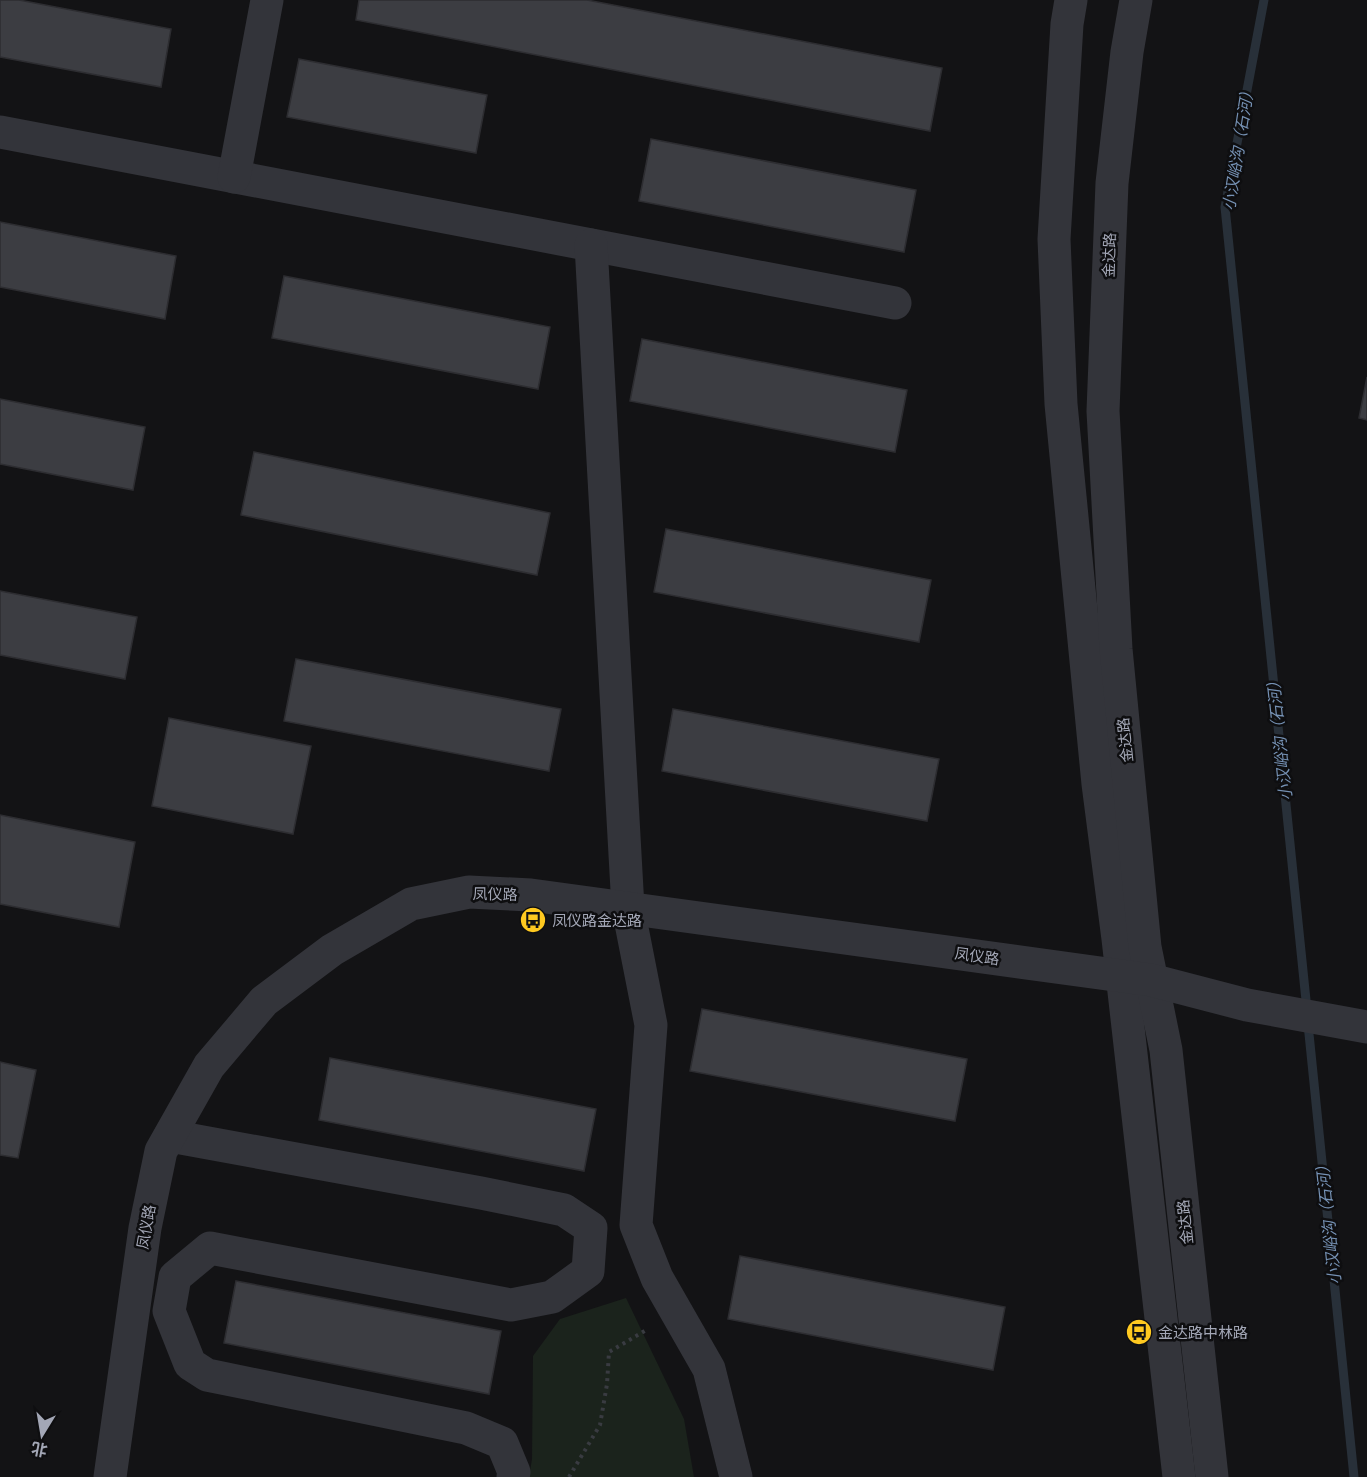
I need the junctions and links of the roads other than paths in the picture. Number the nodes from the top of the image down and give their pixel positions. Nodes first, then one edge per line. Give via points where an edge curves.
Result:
1 (267, 0) edge
2 (1071, 0) edge
3 (1136, 0) edge
4 (0, 132) edge
5 (234, 177) junction
6 (591, 245) junction
7 (895, 303) dead end
8 (628, 908) junction
9 (1136, 978) junction
10 (1367, 1027) edge
11 (170, 1136) junction
12 (110, 1477) edge
13 (513, 1477) edge
14 (736, 1477) edge
15 (1179, 1477) edge
16 (1212, 1477) edge

1 - 5 street
2 - 9 street, 金达路 via 1054,239 1061,405 1098,784
3 - 9 street, 金达路 via 1112,183 1103,411 1116,649 1145,947
4 - 5 street
5 - 6 street
6 - 7 street
6 - 8 street
8 - 9 street, 凤仪路
8 - 11 street, 凤仪路 via 531,895 469,892 411,904 333,950 264,1000 209,1066
8 - 14 street via 651,1025 636,1225 657,1278 709,1369
9 - 10 street, 凤仪路 via 1247,1005
9 - 15 street, 金达路
9 - 16 street, 金达路 via 1166,1050
11 - 12 street, 凤仪路 via 161,1151 145,1228
11 - 13 street via 564,1210 591,1228 588,1271 552,1297 511,1305 210,1248 175,1277 169,1311 190,1364 207,1375 466,1428 502,1443

